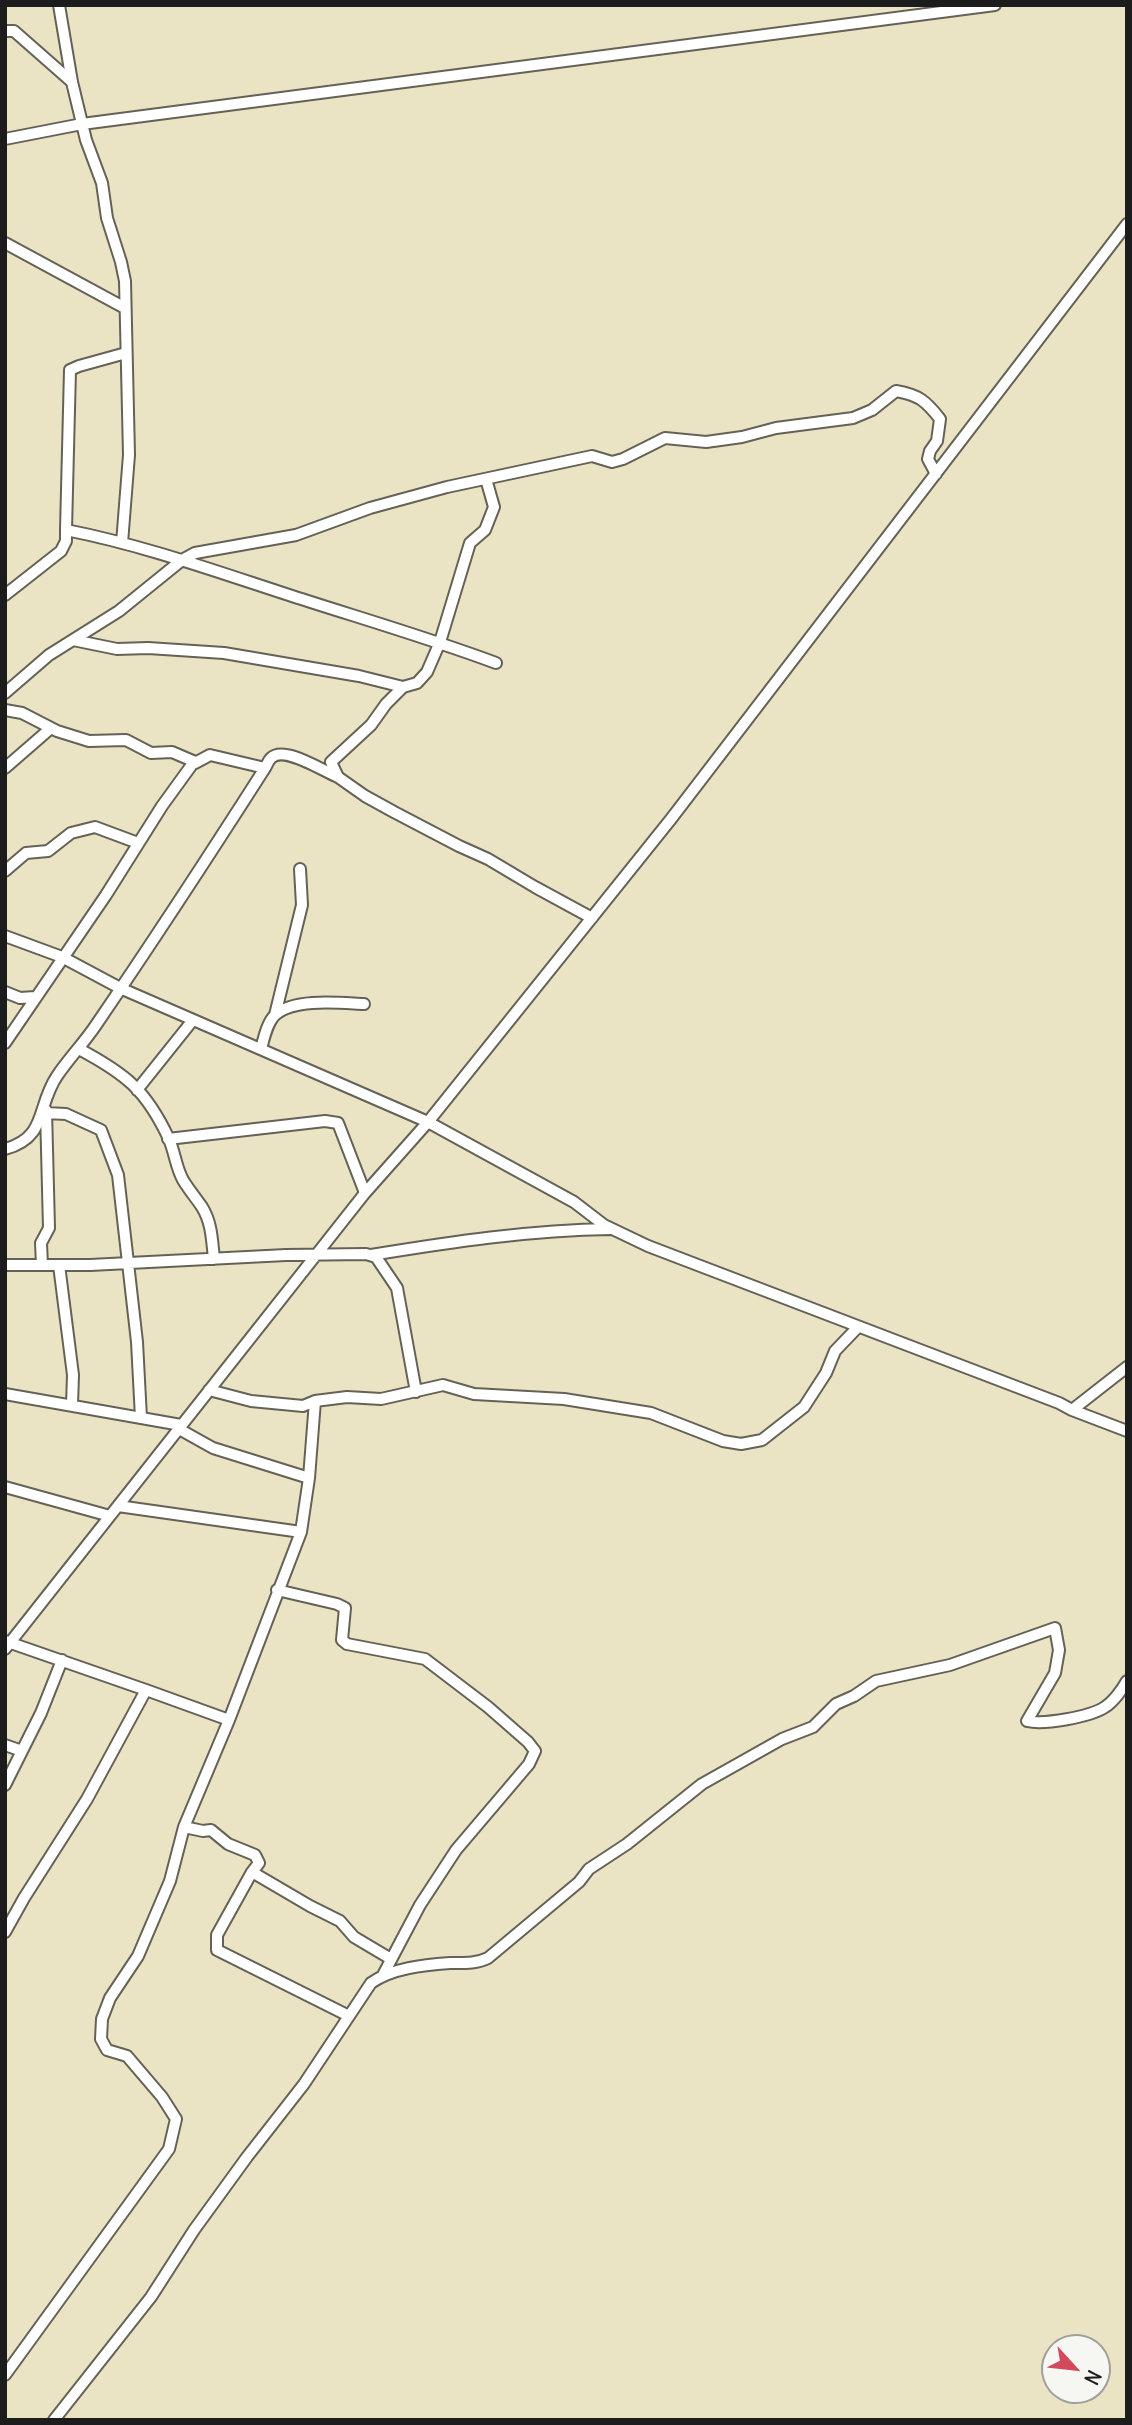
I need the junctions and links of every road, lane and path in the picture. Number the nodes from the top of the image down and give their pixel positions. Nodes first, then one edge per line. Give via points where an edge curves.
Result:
1 (59, 5) edge
2 (995, 5) edge
3 (5, 31) edge
4 (72, 82) junction
5 (82, 124) junction
6 (5, 139) edge
7 (1127, 224) edge
8 (5, 243) edge
9 (125, 308) junction
10 (126, 353) junction
11 (936, 474) junction
12 (486, 479) junction
13 (66, 530) junction
14 (122, 543) junction
15 (181, 560) junction
16 (5, 595) edge
17 (73, 640) junction
18 (440, 642) junction
19 (496, 663) dead end
20 (403, 687) junction
21 (5, 693) edge
22 (5, 710) edge
23 (51, 728) junction
24 (192, 761) junction
25 (5, 768) edge
26 (265, 768) junction
27 (338, 776) junction
28 (138, 843) junction
29 (300, 869) dead end
30 (5, 871) edge
31 (592, 918) junction
32 (5, 936) edge
33 (62, 957) junction
34 (120, 988) junction
35 (5, 992) edge
36 (35, 997) junction
37 (364, 1004) dead end
38 (275, 1015) junction
39 (192, 1020) junction
40 (5, 1043) edge
41 (79, 1049) junction
42 (261, 1049) junction
43 (137, 1090) junction
44 (45, 1101) junction
45 (46, 1113) junction
46 (428, 1122) junction
47 (168, 1139) junction
48 (5, 1149) edge
49 (365, 1193) junction
50 (611, 1229) junction
51 (317, 1254) junction
52 (371, 1255) junction
53 (214, 1259) junction
54 (129, 1263) junction
55 (5, 1265) edge
56 (42, 1265) junction
57 (59, 1265) junction
58 (858, 1327) junction
59 (1127, 1367) edge
60 (209, 1390) junction
61 (416, 1392) junction
62 (5, 1394) edge
63 (315, 1401) junction
64 (72, 1405) junction
65 (1072, 1410) junction
66 (141, 1418) junction
67 (180, 1427) junction
68 (1127, 1430) edge
69 (309, 1478) junction
70 (5, 1487) edge
71 (118, 1506) junction
72 (110, 1516) junction
73 (301, 1532) junction
74 (277, 1590) junction
75 (7, 1644) edge
76 (62, 1660) junction
77 (1127, 1681) edge
78 (146, 1690) junction
79 (229, 1720) junction
80 (5, 1745) edge
81 (22, 1751) junction
82 (5, 1785) edge
83 (184, 1827) junction
84 (252, 1871) junction
85 (5, 1932) edge
86 (391, 1959) junction
87 (383, 1975) junction
88 (349, 2016) junction
89 (5, 2375) edge
90 (54, 2420) edge

1 - 4 street
2 - 5 street
3 - 4 street via 14,31
4 - 5 street
5 - 6 street
5 - 9 street via 121,261
7 - 11 street
8 - 9 street
9 - 10 street
10 - 13 street via 70,370
10 - 14 street via 129,455
11 - 12 street via 928,459 940,419 926,402 896,391 853,418 706,442 665,438 624,459 592,456
11 - 31 street
12 - 15 street via 369,508 296,535 195,553
12 - 18 street via 494,508 485,530 470,543
13 - 14 street
13 - 16 street via 61,551
14 - 15 street
15 - 17 street via 119,611
15 - 18 street
17 - 20 street via 117,649 224,653
17 - 21 street
18 - 19 street
18 - 20 street via 427,672 417,684
20 - 27 street via 331,762
22 - 23 street
23 - 24 street via 89,741 126,740 151,753 172,752
23 - 25 street
24 - 26 street via 210,755
24 - 28 street
26 - 27 street via 271,758 288,754
26 - 34 street
27 - 31 street via 365,796
28 - 30 street via 95,827 71,833 48,850 26,853
28 - 33 street
29 - 38 street via 302,905
31 - 46 street
32 - 33 street
33 - 34 street
33 - 36 street
34 - 39 street
34 - 41 street
35 - 36 street
36 - 40 street
37 - 38 street via 322,1002
38 - 42 street
39 - 42 street
39 - 43 street
41 - 43 street via 117,1070
41 - 44 street via 56,1076
42 - 46 street
43 - 47 street via 154,1110
44 - 45 street
44 - 48 street via 32,1134 22,1144
45 - 54 street via 66,1114 101,1130 118,1175
45 - 56 street via 49,1228 41,1243
46 - 49 street
46 - 50 street via 562,1195
47 - 49 street via 338,1123
47 - 53 street via 183,1180 204,1210
49 - 51 street
50 - 52 street via 556,1230
50 - 58 street
51 - 52 street
51 - 53 street
51 - 60 street
52 - 61 street via 385,1267 397,1288
53 - 54 street
54 - 57 street
54 - 66 street
55 - 56 street
56 - 57 street
57 - 64 street
58 - 61 street via 835,1352 804,1406 762,1440 741,1444 651,1413 600,1404 474,1394 443,1385
58 - 65 street
59 - 65 street
60 - 63 street via 251,1401 303,1406
60 - 67 street
61 - 63 street via 381,1399
62 - 64 street
63 - 69 street
64 - 66 street
65 - 68 street
66 - 67 street
67 - 69 street via 214,1448
67 - 71 street
69 - 73 street
70 - 72 street
71 - 72 street
71 - 73 street
72 - 75 street
73 - 74 street
74 - 79 street
74 - 86 street via 345,1608 342,1640 347,1644 425,1659 488,1707 535,1751 456,1850 419,1905
75 - 76 street
76 - 78 street
76 - 81 street
77 - 87 street via 1105,1708 1037,1724 1027,1721 1055,1673 1059,1650 1055,1628 950,1665 876,1681 836,1704 813,1727 702,1784 589,1869 488,1958
78 - 79 street
78 - 85 street via 87,1799
79 - 83 street
80 - 81 street
81 - 82 street
83 - 84 street via 211,1830 241,1851 250,1851 259,1863
83 - 89 street via 170,1881 138,1956 110,1998 101,2039 107,2050 127,2056 176,2119 169,2149
84 - 86 street via 340,1921 355,1937
84 - 88 street via 217,1935 217,1950
86 - 87 street
87 - 88 street via 371,1983
88 - 90 street via 151,2297

